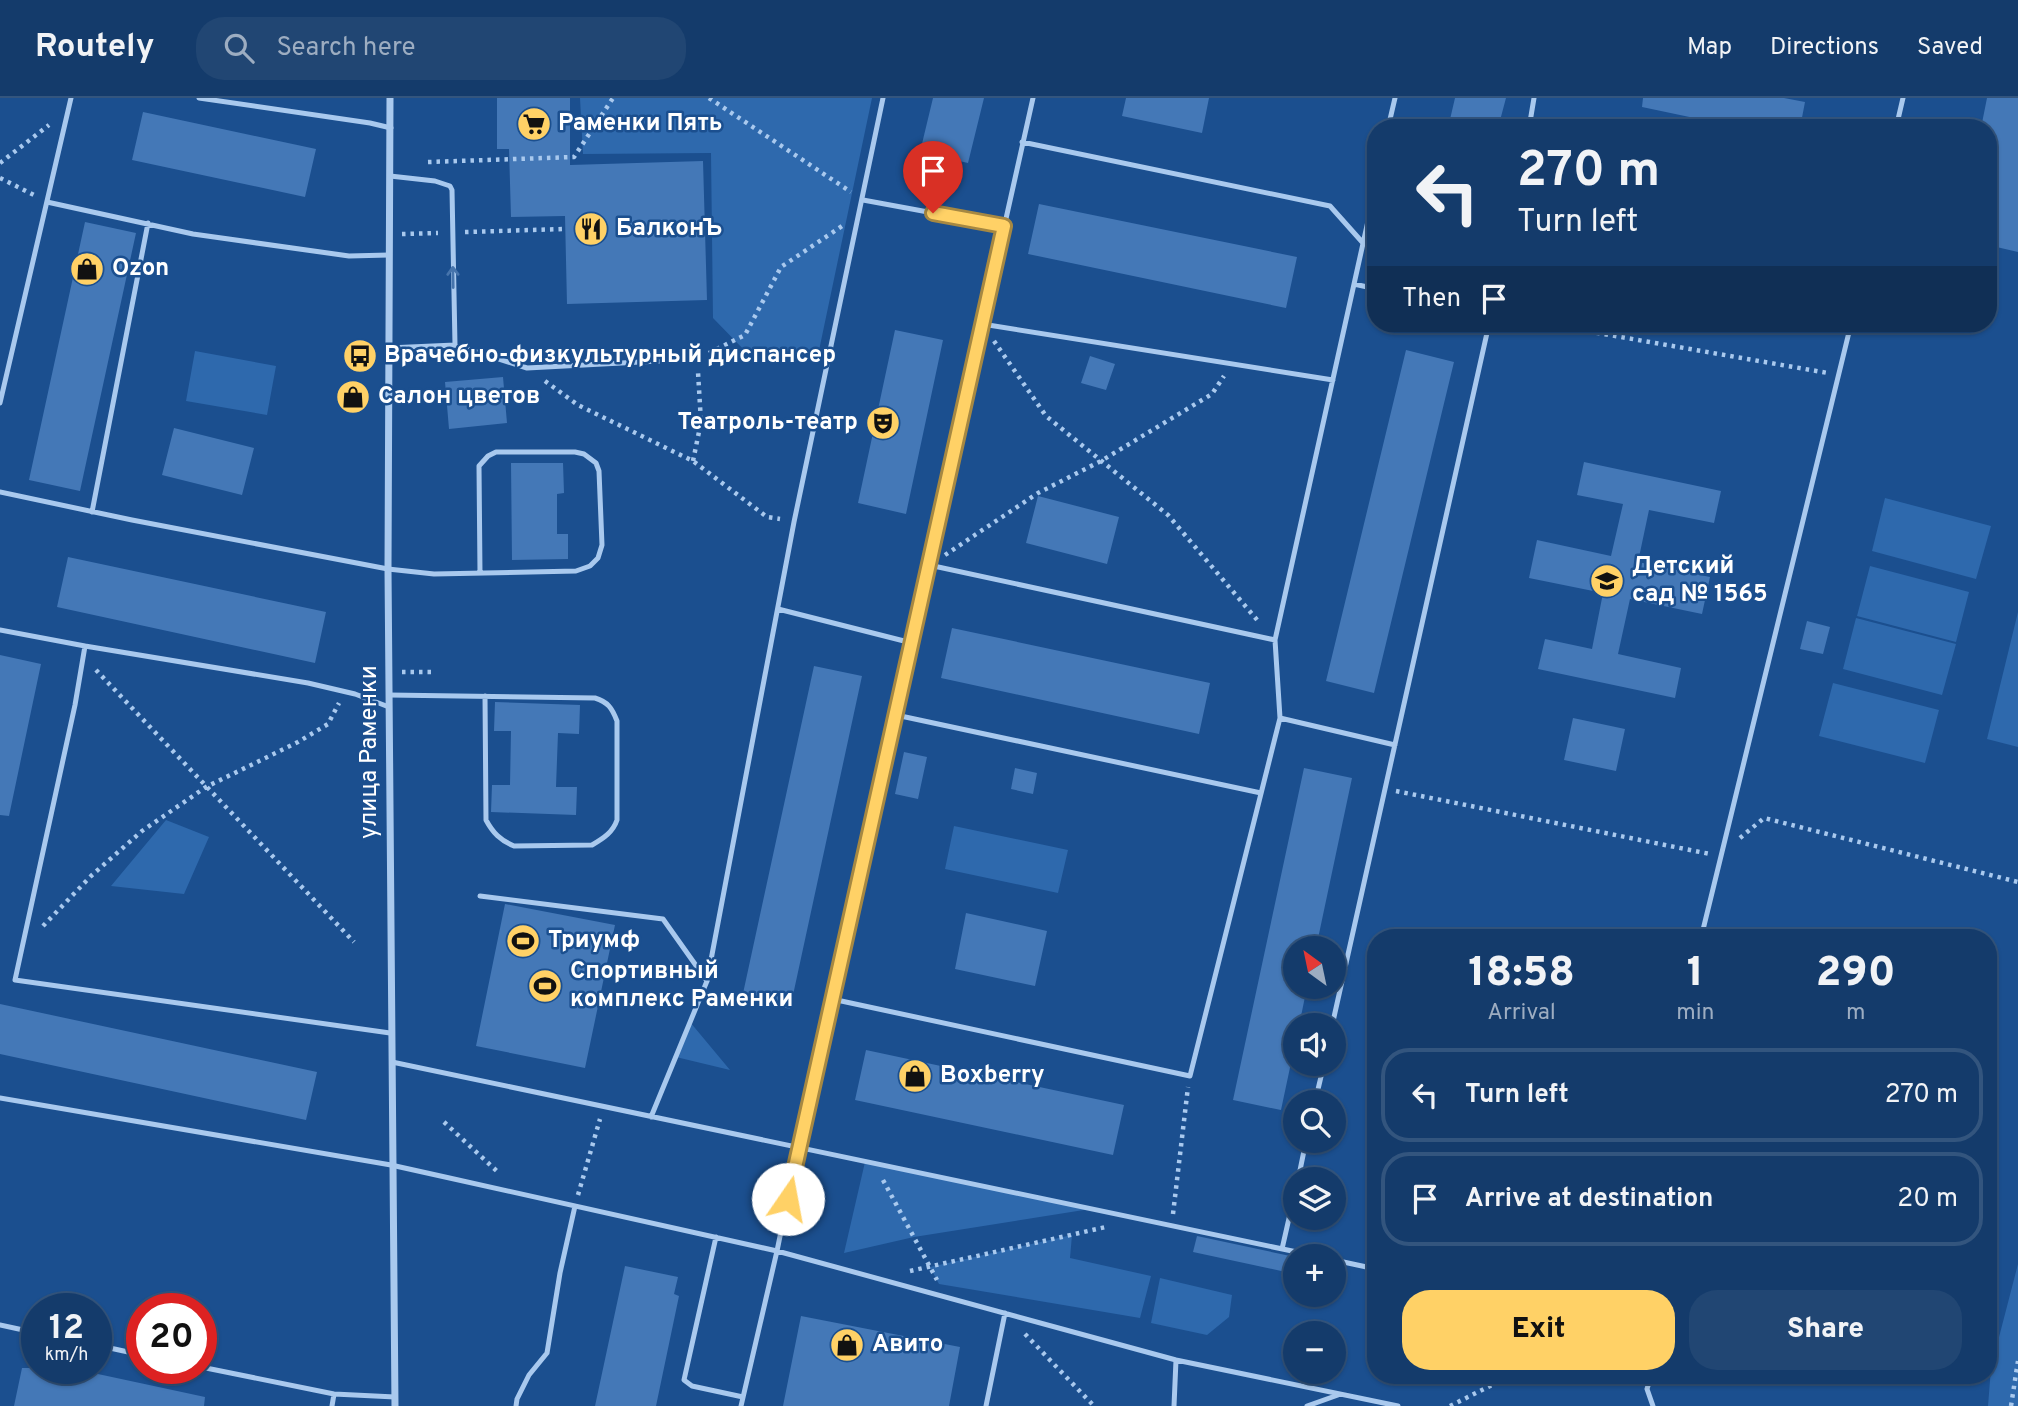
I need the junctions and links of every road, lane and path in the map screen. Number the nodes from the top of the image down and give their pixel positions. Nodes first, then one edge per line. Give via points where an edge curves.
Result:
1 (71, 98) edge
2 (200, 98) edge
3 (390, 98) edge
4 (613, 98) edge
5 (709, 98) edge
6 (883, 98) edge
7 (1032, 98) edge
8 (1395, 98) edge
9 (1534, 98) edge
10 (1903, 98) edge
11 (68, 111) junction
12 (1390, 119) edge
13 (1530, 119) edge
14 (1898, 119) edge
15 (391, 128) junction
16 (1022, 142) junction
17 (428, 162) dead end
18 (0, 163) edge
19 (390, 176) junction
20 (0, 178) edge
21 (863, 200) junction
22 (47, 202) junction
23 (860, 214) junction
24 (148, 223) junction
25 (1367, 225) edge
26 (1004, 226) junction
27 (1363, 243) junction
28 (389, 256) junction
29 (1354, 285) junction
30 (1367, 287) edge
31 (982, 324) junction
32 (1487, 333) edge
33 (1598, 333) edge
34 (1849, 333) edge
35 (455, 345) junction
36 (388, 348) junction
37 (697, 359) junction
38 (1232, 363) junction
39 (527, 368) junction
40 (1839, 375) junction
41 (1333, 380) junction
42 (0, 403) edge
43 (693, 461) junction
44 (1101, 461) junction
45 (0, 492) edge
46 (92, 512) junction
47 (767, 517) dead end
48 (929, 565) junction
49 (388, 569) junction
50 (480, 573) junction
51 (778, 608) junction
52 (0, 630) edge
53 (1275, 640) junction
54 (912, 643) junction
55 (85, 646) junction
56 (83, 657) junction
57 (345, 693) junction
58 (389, 695) junction
59 (485, 696) junction
60 (389, 707) junction
61 (896, 715) junction
62 (1280, 718) junction
63 (1395, 745) junction
64 (206, 787) junction
65 (1385, 789) junction
66 (1261, 793) junction
67 (1720, 856) junction
68 (2018, 882) edge
69 (480, 896) dead end
70 (1703, 929) edge
71 (354, 942) dead end
72 (22, 947) junction
73 (708, 981) junction
74 (832, 999) junction
75 (1335, 1013) edge
76 (390, 1032) junction
77 (392, 1062) junction
78 (1190, 1076) junction
79 (0, 1098) edge
80 (603, 1107) junction
81 (651, 1117) junction
82 (444, 1122) dead end
83 (798, 1148) junction
84 (874, 1164) junction
85 (391, 1165) junction
86 (521, 1193) junction
87 (575, 1206) junction
88 (1141, 1219) junction
89 (1172, 1226) junction
90 (1286, 1230) edge
91 (716, 1237) junction
92 (1282, 1249) joint
93 (777, 1251) junction
94 (1346, 1263) edge
95 (930, 1267) junction
96 (1367, 1267) edge
97 (878, 1278) junction
98 (945, 1297) junction
99 (1004, 1313) junction
100 (0, 1325) edge
101 (21, 1330) edge
102 (1176, 1360) junction
103 (2018, 1361) edge
104 (2017, 1368) edge
105 (217, 1370) edge
106 (1494, 1384) edge
107 (1649, 1384) edge
108 (334, 1394) junction
109 (1338, 1395) junction
110 (743, 1397) junction
111 (395, 1402) edge
112 (332, 1406) edge
113 (516, 1406) edge
114 (741, 1406) edge
115 (986, 1406) edge
116 (1094, 1406) edge
117 (1174, 1406) edge
118 (1307, 1406) edge
119 (1398, 1406) edge
120 (1450, 1406) edge
121 (1653, 1406) edge
122 (2011, 1406) edge

1 - 11 lane
2 - 15 lane
3 - 15 street, улица Раменки
4 - 17 path via 574,157
5 - 21 path
6 - 21 lane
7 - 16 lane
8 - 12 lane
9 - 13 lane
10 - 14 lane
11 - 18 path
11 - 22 lane
15 - 19 street, улица Раменки
16 - 26 lane
16 - 27 lane via 1330,206
19 - 28 street, улица Раменки
35 -> 19 lane via 452,190 435,181
20 - 22 path
21 - 23 lane
21 - 26 lane
22 - 24 lane
22 - 42 lane
23 - 37 path via 781,267 745,335
23 - 51 lane
24 - 28 lane via 193,234 349,256
24 - 46 lane
25 - 27 lane
26 - 31 lane
27 - 29 lane
28 - 36 street, улица Раменки
29 - 30 lane
29 - 41 lane
31 - 38 lane
31 - 44 path via 1046,416
31 - 48 lane
32 - 63 lane
33 - 40 path
34 - 40 lane
35 - 36 lane
35 - 39 lane
36 - 49 street, улица Раменки
37 - 39 lane
37 - 43 path via 701,422
38 - 41 lane
38 - 44 path via 1212,394
39 - 43 path via 578,405
40 - 67 lane
41 - 53 lane
43 - 47 path
44 - 48 path via 1038,492
44 - 53 path via 1168,515
45 - 46 lane
46 - 49 lane
48 - 53 lane
48 - 54 lane
49 - 50 lane
49 - 58 street, улица Раменки
50 - 50 lane via 576,571 590,566 602,545 596,463 575,452 496,452 488,456 479,466
51 - 54 lane
51 - 73 lane
52 - 55 lane
53 - 62 lane
54 - 61 lane
55 - 56 lane
55 - 57 lane
56 - 64 path
56 - 72 lane
57 - 60 lane
57 - 64 path via 328,724
58 - 59 lane
58 - 60 street, улица Раменки
59 - 59 lane via 605,701 617,721 614,829 592,845 514,846 492,831 486,820
60 - 76 street, улица Раменки
61 - 66 lane
61 - 74 lane
62 - 63 lane
62 - 66 lane
63 - 65 lane
64 - 71 path
64 - 72 path via 132,840
65 - 67 path
65 - 75 lane
66 - 78 lane
67 - 68 path via 1763,818
67 - 70 lane
69 - 73 lane via 663,919
72 - 76 lane via 15,980
73 - 81 lane
74 - 78 lane
74 - 83 lane
76 - 77 street, улица Раменки
77 - 80 lane
77 - 85 street, улица Раменки
78 - 89 path
79 - 85 lane
80 - 81 lane
80 - 87 path
81 - 83 lane
82 - 86 path
83 - 84 lane
83 - 93 lane
84 - 88 lane
84 - 95 path
85 - 86 lane
85 - 111 street, улица Раменки
86 - 87 lane
87 - 91 lane
87 - 113 lane via 547,1353 529,1375
88 - 89 lane
88 - 95 path
89 - 92 lane
90 - 92 lane
91 - 93 lane
91 - 110 lane via 684,1380 692,1386
93 - 97 lane
93 - 110 lane
94 - 96 lane
95 - 97 path
95 - 98 path
97 - 98 lane
98 - 99 lane
99 - 102 lane
99 - 115 lane
99 - 116 path
100 - 101 lane
102 - 109 lane
102 - 117 lane
103 - 104 path
104 - 122 path
105 - 108 lane
106 - 120 path
107 - 121 lane
108 - 111 lane
108 - 112 lane
109 - 118 lane
109 - 119 lane
110 - 114 lane

